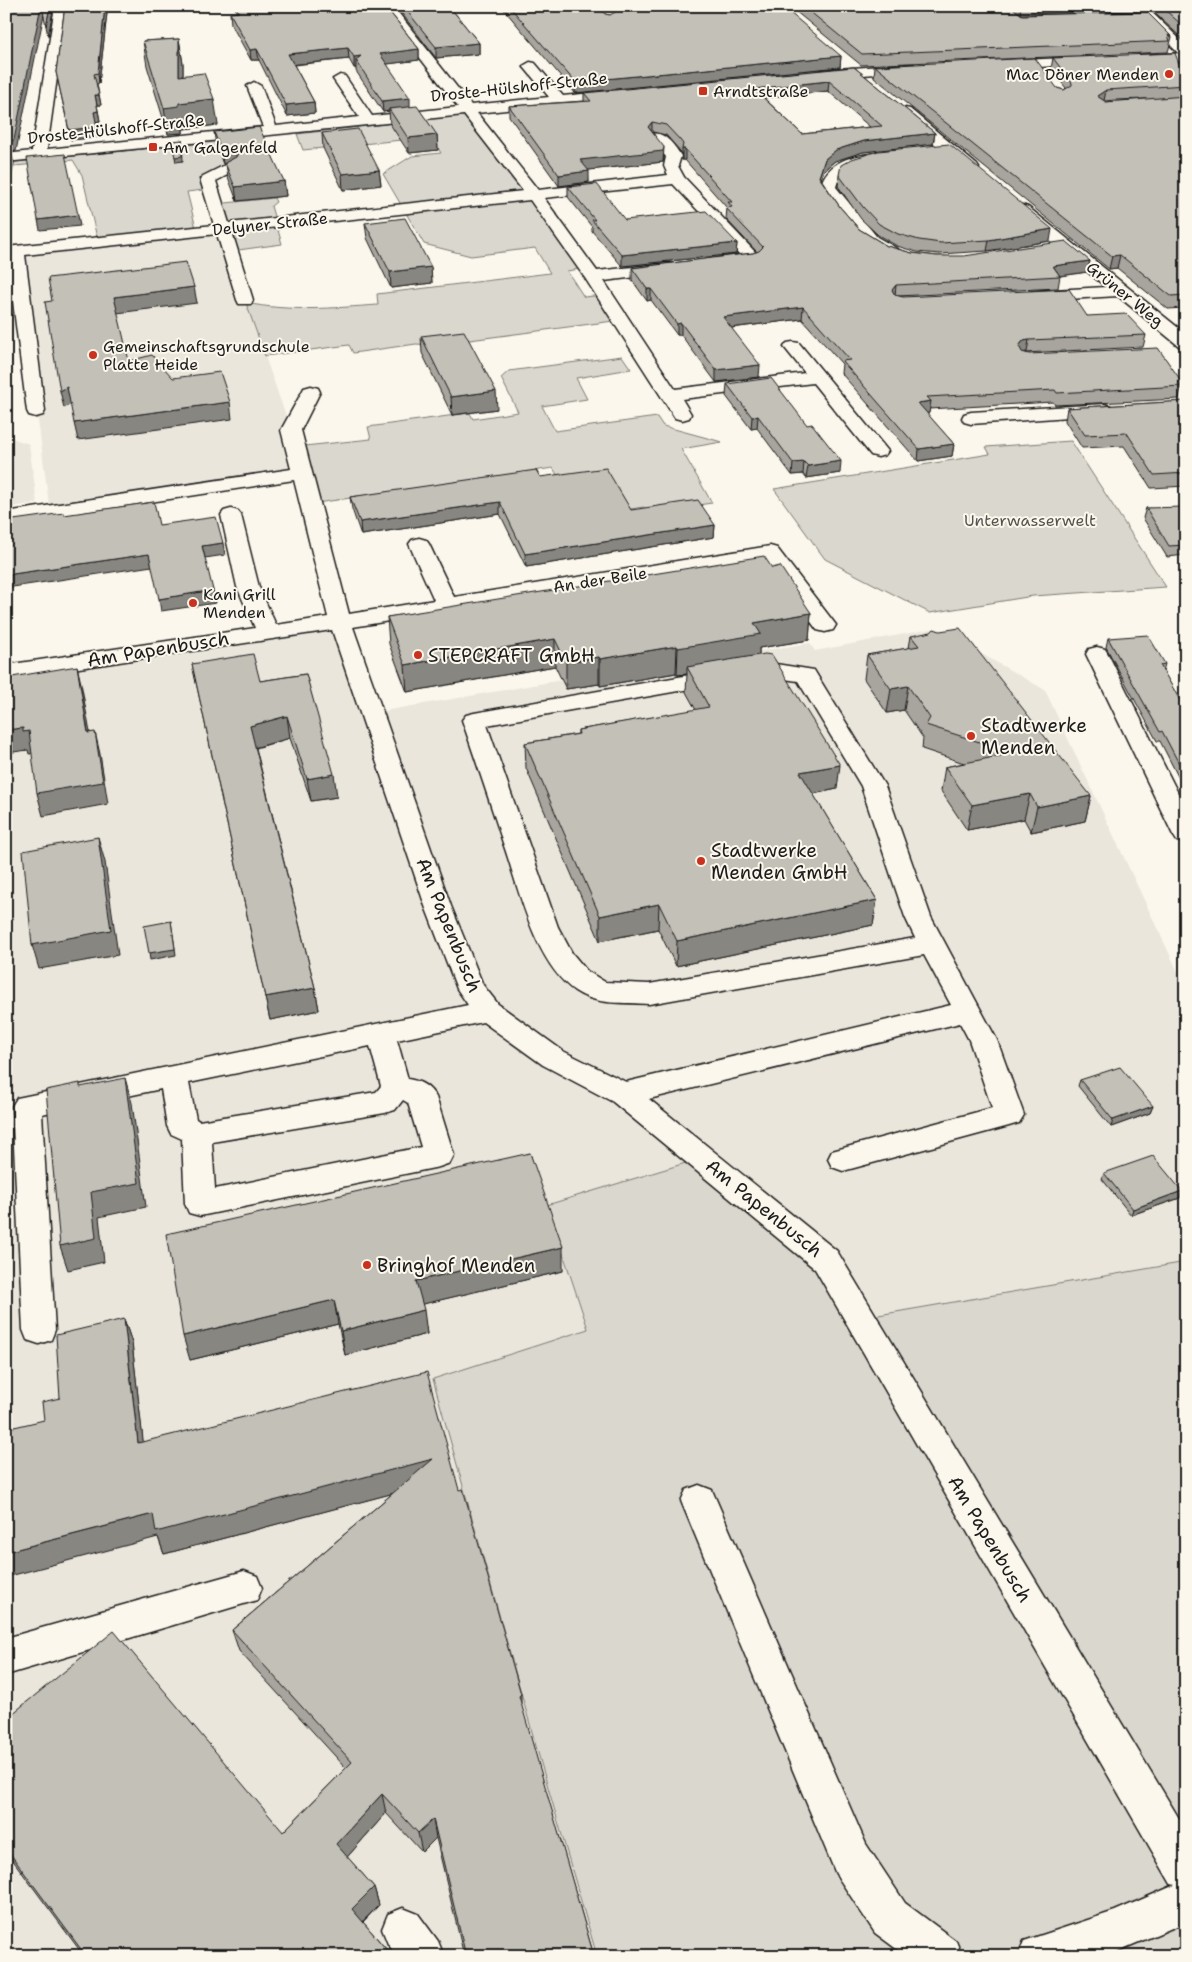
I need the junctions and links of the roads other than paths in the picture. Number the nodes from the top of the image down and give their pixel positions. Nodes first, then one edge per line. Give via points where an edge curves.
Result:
1 (61, 6) edge
2 (386, 6) edge
3 (679, 6) edge
4 (1138, 6) edge
5 (1128, 17) edge
6 (1148, 17) junction
7 (610, 20) edge
8 (1179, 40) edge
9 (1186, 53) edge
10 (1186, 57) edge
11 (843, 59) edge
12 (1106, 60) edge
13 (1126, 60) edge
14 (1037, 63) junction
15 (987, 65) edge
16 (530, 66) dead end
17 (927, 68) edge
18 (857, 71) junction
19 (808, 76) edge
20 (1047, 76) edge
21 (340, 79) dead end
22 (872, 84) edge
23 (254, 86) dead end
24 (635, 93) edge
25 (559, 100) junction
26 (895, 103) edge
27 (467, 109) junction
28 (368, 120) junction
29 (271, 130) junction
30 (657, 136) edge
31 (948, 149) junction
32 (930, 151) edge
33 (39, 155) junction
34 (892, 155) edge
35 (6, 158) edge
36 (232, 167) edge
37 (678, 179) junction
38 (984, 179) edge
39 (534, 195) junction
40 (1006, 197) edge
41 (224, 229) junction
42 (1065, 245) junction
43 (1047, 248) edge
44 (11, 252) edge
45 (904, 256) edge
46 (702, 264) edge
47 (682, 266) edge
48 (593, 278) junction
49 (1122, 291) junction
50 (1016, 297) edge
51 (245, 300) dead end
52 (14, 313) edge
53 (1186, 343) edge
54 (793, 347) dead end
55 (1186, 352) edge
56 (1166, 353) dead end
57 (818, 376) junction
58 (311, 392) dead end
59 (669, 394) junction
60 (1117, 410) edge
61 (36, 412) dead end
62 (682, 414) dead end
63 (970, 418) dead end
64 (878, 451) dead end
65 (302, 473) junction
66 (231, 515) dead end
67 (6, 518) edge
68 (419, 544) dead end
69 (447, 604) junction
70 (340, 622) junction
71 (825, 625) dead end
72 (268, 632) junction
73 (1097, 654) dead end
74 (6, 672) edge
75 (1186, 835) edge
76 (932, 944) junction
77 (488, 1011) junction
78 (969, 1011) junction
79 (381, 1033) junction
80 (174, 1076) junction
81 (396, 1088) junction
82 (624, 1094) junction
83 (197, 1133) junction
84 (843, 1159) dead end
85 (39, 1330) dead end
86 (699, 1501) dead end
87 (244, 1588) dead end
88 (6, 1657) edge
89 (1186, 1868) edge
90 (1186, 1901) edge
91 (941, 1956) edge
92 (1039, 1956) edge

1 - 33 street
2 - 27 street
3 - 7 street via 604,14
4 - 6 street
5 - 6 street
6 - 8 street
8 - 9 street
10 - 13 street
11 - 18 street
12 - 14 street
14 - 15 street
14 - 20 street
16 - 25 street
17 - 18 street
18 - 19 street
18 - 22 street
21 - 28 street
23 - 29 street
24 - 25 street, Droste-Hülshoff-Straße
25 - 27 street, Droste-Hülshoff-Straße
26 - 31 street
27 - 28 street, Droste-Hülshoff-Straße
27 - 39 street
28 - 29 street, Droste-Hülshoff-Straße
29 - 33 street, Droste-Hülshoff-Straße
30 - 37 street via 674,156 671,166
31 - 32 street
31 - 38 street
33 - 35 street, Droste-Hülshoff-Straße
34 - 45 street via 858,161 834,170 828,187 871,240
36 - 41 street via 208,178
37 - 39 street, Delyner Straße
37 - 46 street via 752,258
39 - 41 street, Delyner Straße
39 - 48 street
40 - 42 street, Grüner Weg
41 - 44 street, Delyner Straße
41 - 51 street
42 - 43 street
42 - 49 street, Grüner Weg
44 - 52 street
47 - 48 street
48 - 59 street
49 - 50 street
49 - 53 street, Grüner Weg
52 - 61 street
54 - 57 street
55 - 56 street
57 - 59 street
57 - 64 street
58 - 65 street, Am Papenbusch via 291,430
59 - 62 street
60 - 63 street
65 - 67 street
65 - 70 street, Am Papenbusch
66 - 72 street via 248,587
68 - 69 street
69 - 70 street, An der Beile
69 - 71 street, An der Beile via 770,552
70 - 72 street, Am Papenbusch
70 - 77 street, Am Papenbusch via 438,906 471,989
72 - 74 street, Am Papenbusch
73 - 75 street
76 - 76 street via 918,917 873,786 806,675 763,669 474,720 545,927 560,959 581,983 608,992 649,994
76 - 78 street
77 - 79 street
77 - 82 street, Am Papenbusch via 553,1058
78 - 82 street
78 - 84 street via 983,1040 1009,1115
79 - 80 street
79 - 81 street
80 - 83 street via 182,1126
80 - 85 street via 27,1106
81 - 83 street via 385,1102
81 - 83 street via 411,1090 421,1097 439,1155 200,1204
82 - 89 street, Am Papenbusch via 826,1260
86 - 91 street via 851,1859 890,1918
87 - 88 street
90 - 92 street via 1117,1931

